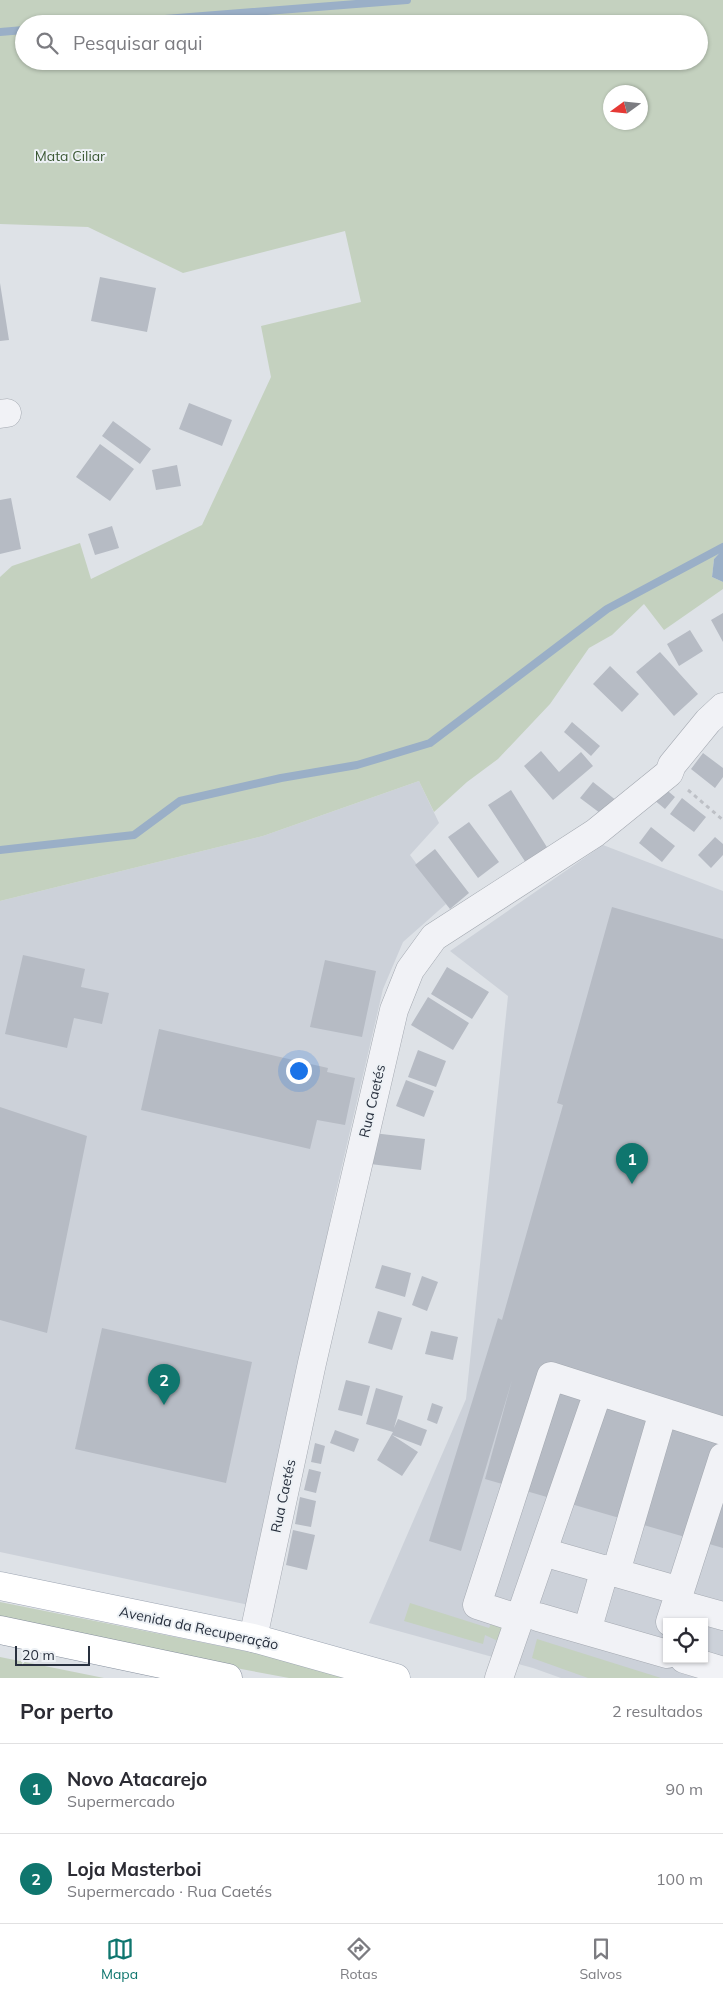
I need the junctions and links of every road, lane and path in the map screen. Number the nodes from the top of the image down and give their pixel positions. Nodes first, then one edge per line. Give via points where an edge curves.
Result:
1 (723, 707) edge
2 (669, 773) junction
3 (723, 820) edge
4 (603, 1394) junction
5 (663, 1412) junction
6 (723, 1431) edge
7 (723, 1457) edge
8 (557, 1556) junction
9 (610, 1571) junction
10 (0, 1586) edge
11 (675, 1605) edge
12 (723, 1616) edge
13 (529, 1618) junction
14 (0, 1630) edge
15 (587, 1631) junction
16 (253, 1638) junction
17 (663, 1648) edge
18 (708, 1660) edge
19 (721, 1664) edge
20 (228, 1678) edge
21 (396, 1678) edge
22 (499, 1678) edge
23 (518, 1678) edge

1 - 2 street, Rua Caetés via 672,765
2 - 3 path
2 - 16 street, Rua Caetés via 594,833 434,937 410,970 394,1010 314,1353
4 - 5 street
4 - 8 street
4 - 13 street
4 - 13 street via 551,1376 477,1605
5 - 6 street
5 - 9 street
7 - 11 street
8 - 9 street
8 - 13 street
9 - 11 street
9 - 15 street
10 - 16 main road, Avenida da Recuperação
11 - 12 street
13 - 15 street
13 - 22 street
13 - 23 street
14 - 20 main road
15 - 17 street
16 - 21 main road, Avenida da Recuperação
18 - 19 street

